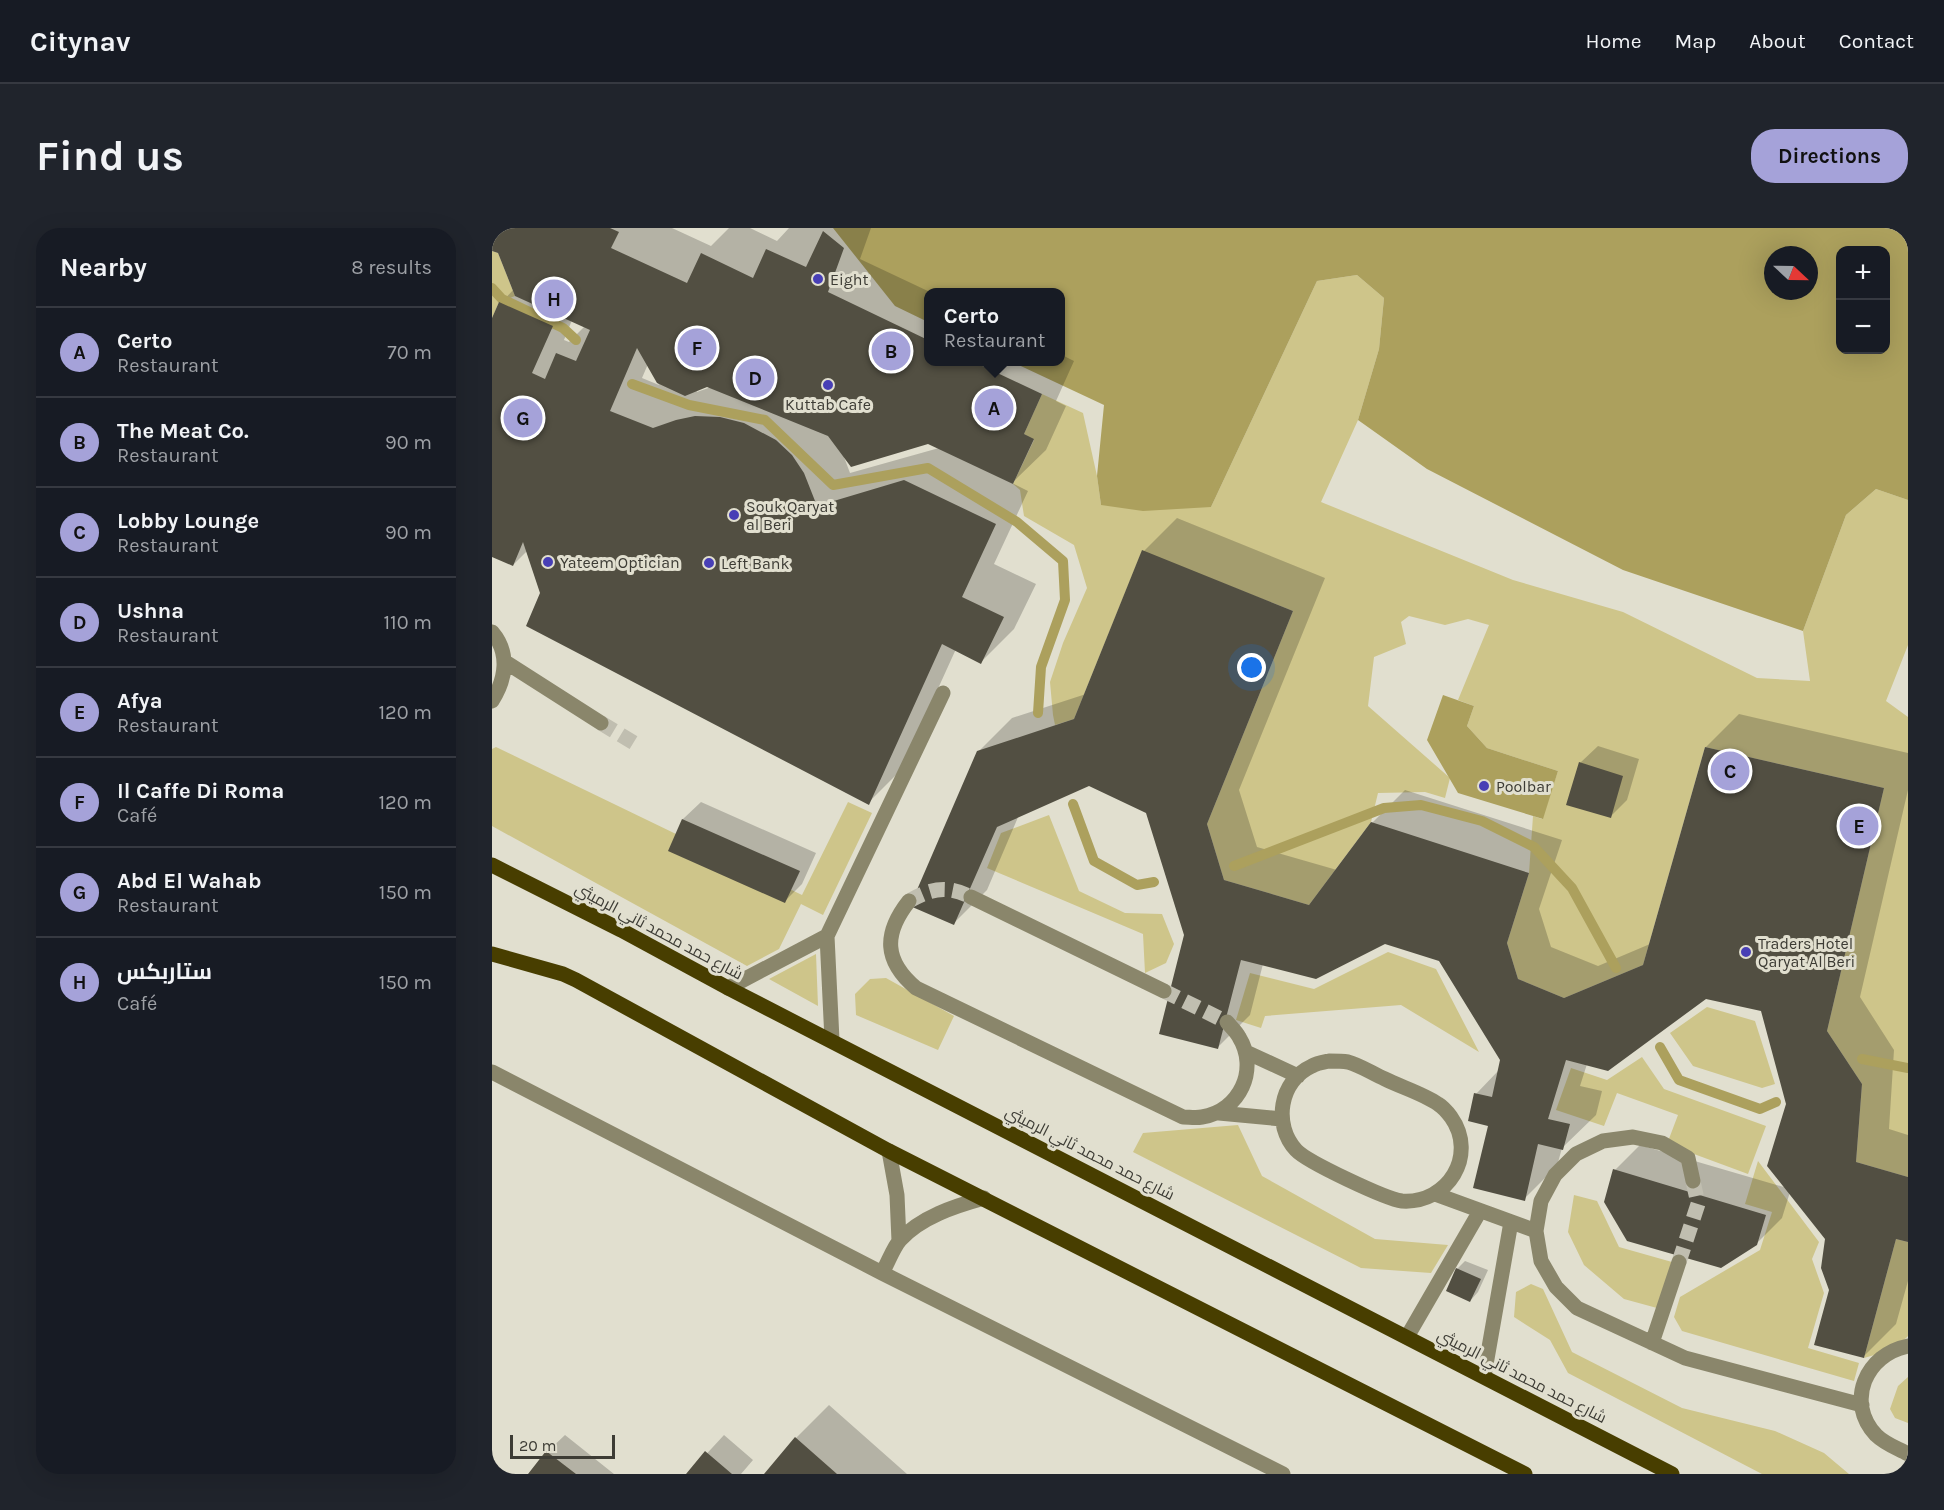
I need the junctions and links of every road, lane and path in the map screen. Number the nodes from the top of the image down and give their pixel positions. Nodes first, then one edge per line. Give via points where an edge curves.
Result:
1 (492, 632) edge
2 (504, 661) junction
3 (943, 693) dead end
4 (492, 701) edge
5 (601, 723) tunnel mouth
6 (492, 866) edge
7 (971, 897) tunnel mouth
8 (909, 901) tunnel mouth
9 (827, 936) junction
10 (492, 954) edge
11 (728, 988) junction
12 (1164, 992) tunnel mouth
13 (1227, 1022) tunnel mouth
14 (832, 1040) junction
15 (1246, 1052) junction
16 (492, 1072) edge
17 (1298, 1076) junction
18 (1219, 1113) junction
19 (1282, 1119) junction
20 (889, 1151) junction
21 (1693, 1181) tunnel mouth
22 (1435, 1194) junction
23 (984, 1198) junction
24 (1480, 1211) junction
25 (1510, 1222) junction
26 (1536, 1231) junction
27 (899, 1241) junction
28 (1679, 1262) tunnel mouth
29 (882, 1273) junction
30 (1407, 1337) junction
31 (1652, 1342) junction
32 (1908, 1346) edge
33 (1484, 1376) junction
34 (1862, 1405) junction
35 (1908, 1454) edge
36 (1283, 1474) edge
37 (1525, 1474) edge
38 (1672, 1474) edge

1 - 2 lane
2 - 4 lane via 501,687
2 - 5 lane
3 - 9 lane
6 - 11 main road, شارع حمد محمد ثاني الرميثي
7 - 12 lane
8 - 18 lane via 891,932 891,949 895,964 916,988 1183,1117
9 - 11 lane
9 - 14 lane
10 - 20 main road via 563,974
11 - 14 main road, شارع حمد محمد ثاني الرميثي
13 - 15 lane via 1239,1035
14 - 30 main road, شارع حمد محمد ثاني الرميثي
15 - 17 lane
15 - 18 lane via 1248,1070 1243,1087
16 - 29 lane
17 - 19 lane via 1287,1090
17 - 22 lane via 1312,1065 1347,1062 1438,1104 1451,1116 1462,1150 1449,1183
18 - 19 lane
19 - 22 lane via 1288,1139 1311,1161 1401,1201
20 - 23 main road
20 - 27 lane via 897,1195
21 - 26 lane via 1688,1158 1662,1143 1633,1137 1604,1141 1576,1154 1555,1175 1541,1202
22 - 24 lane
23 - 27 lane via 939,1214
23 - 37 main road
24 - 25 lane
24 - 30 lane
25 - 26 lane
25 - 33 lane
26 - 31 lane via 1541,1261 1556,1287 1577,1308
27 - 29 lane
28 - 31 lane
29 - 36 lane
30 - 33 main road, شارع حمد محمد ثاني الرميثي
31 - 34 lane via 1685,1358
32 - 34 lane via 1880,1358 1869,1372 1862,1389
33 - 38 main road, شارع حمد محمد ثاني الرميثي
34 - 35 lane via 1875,1434

